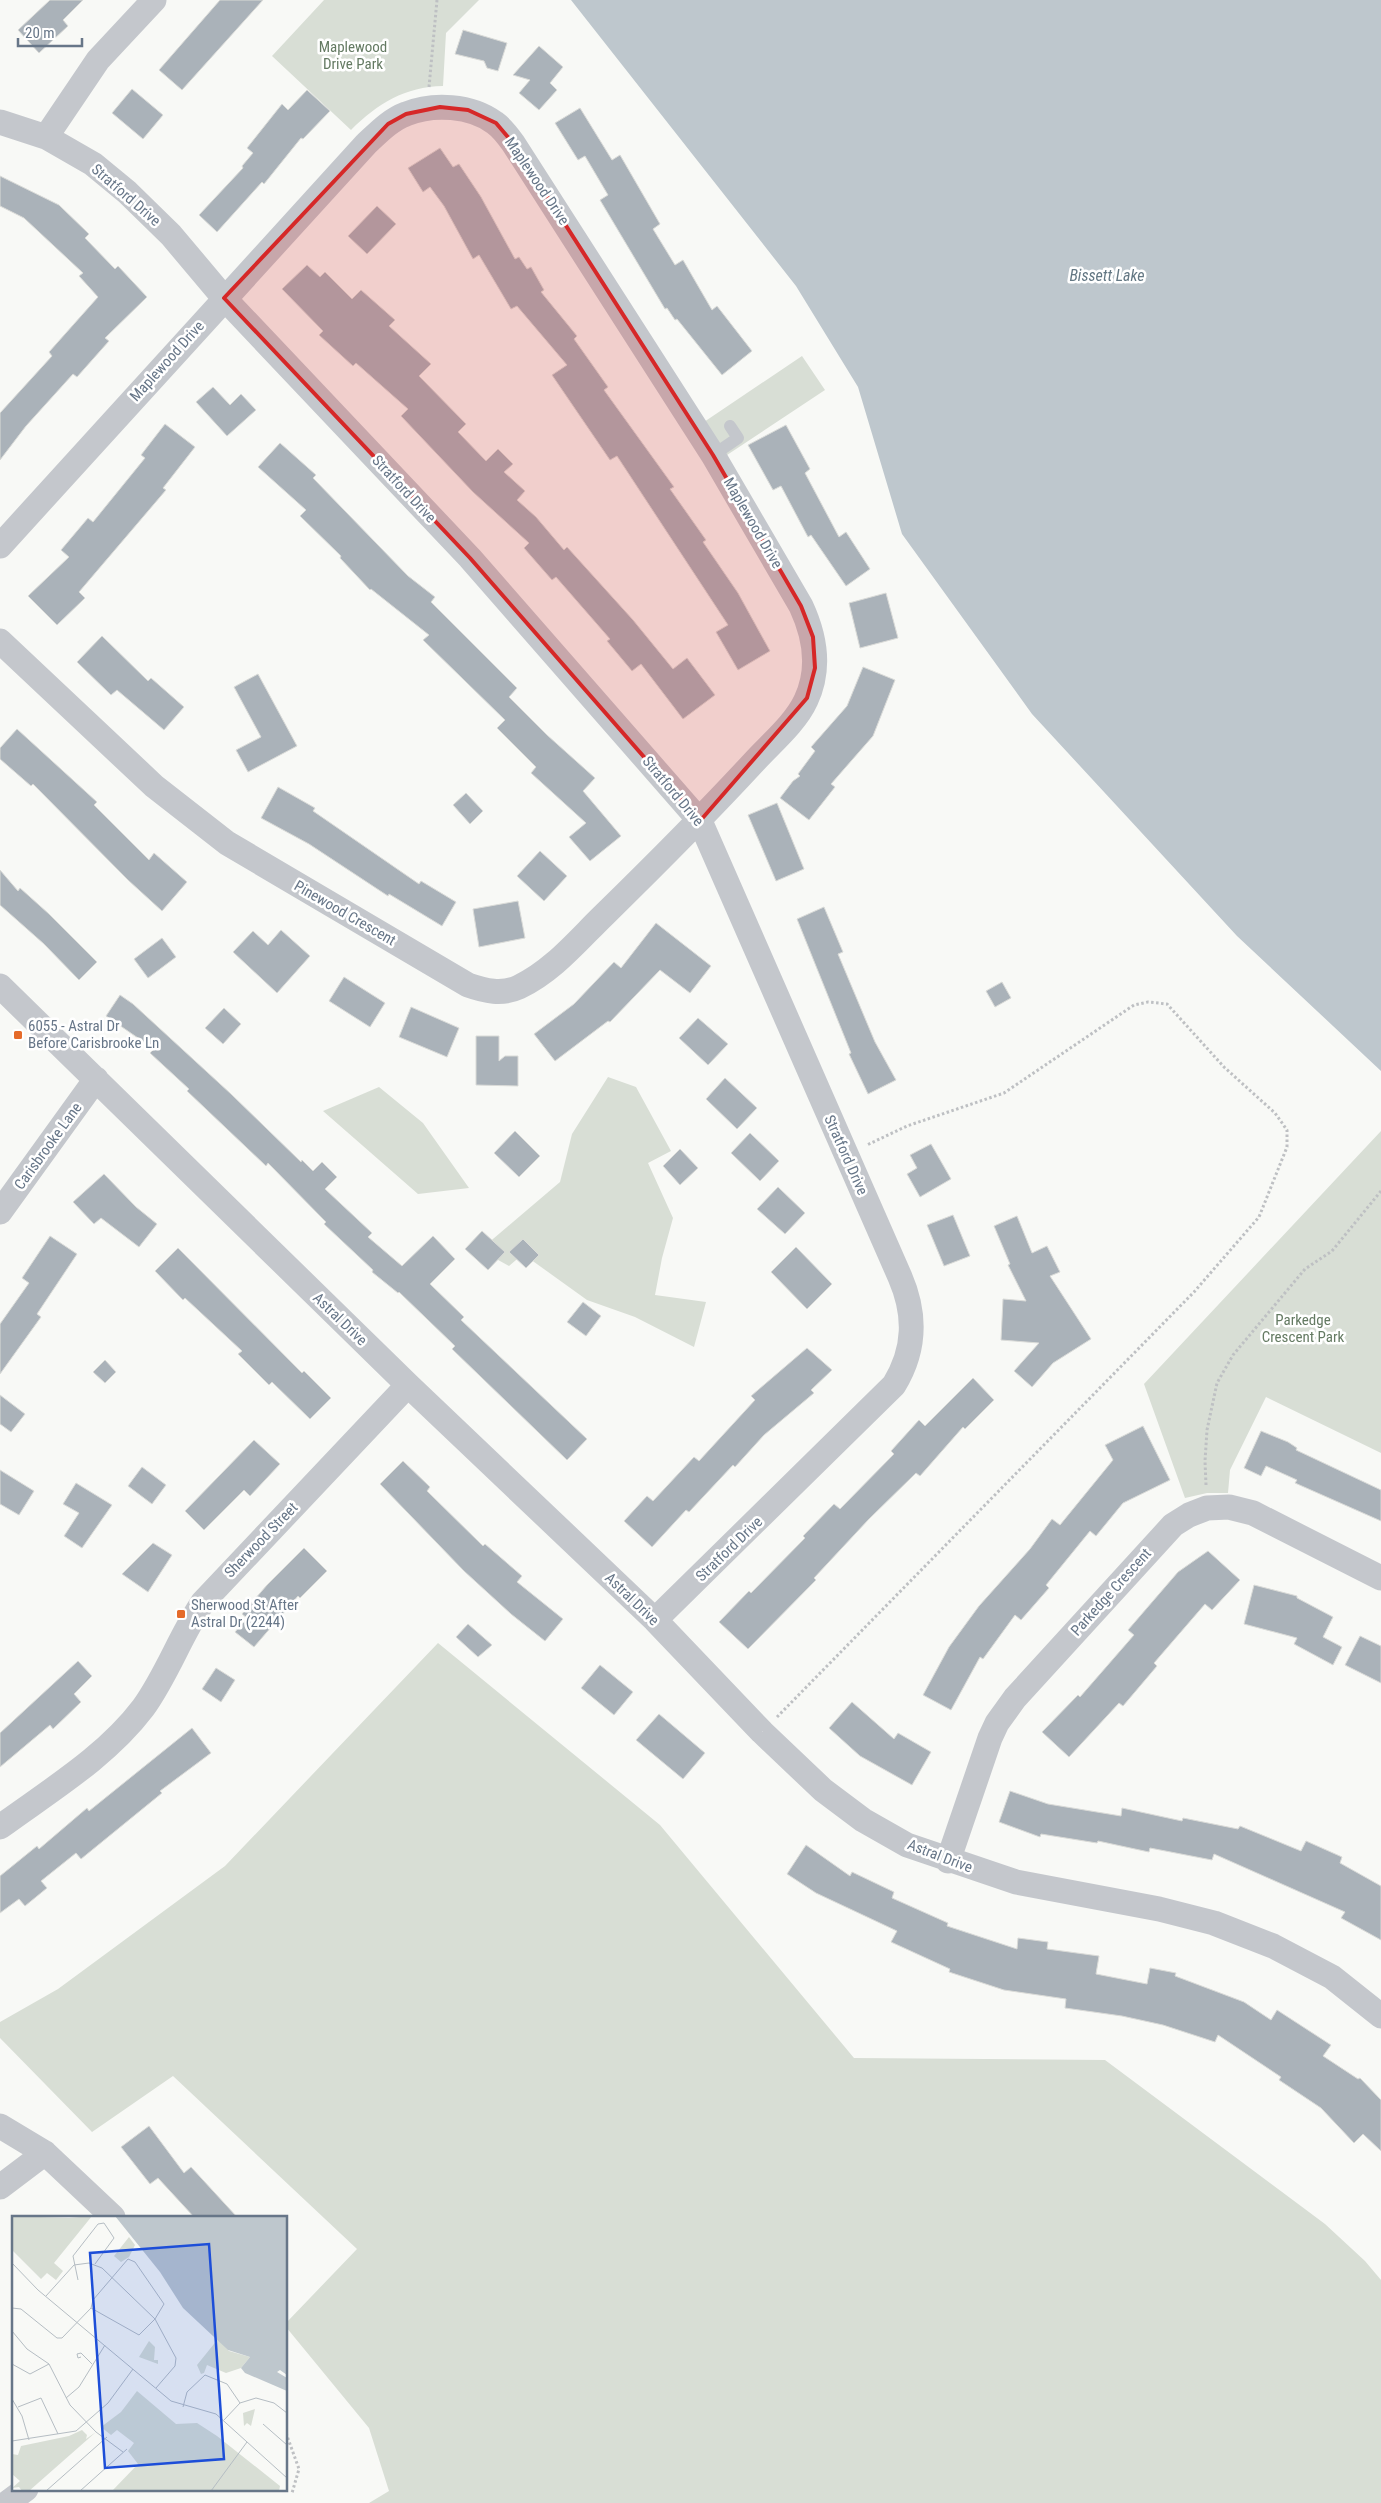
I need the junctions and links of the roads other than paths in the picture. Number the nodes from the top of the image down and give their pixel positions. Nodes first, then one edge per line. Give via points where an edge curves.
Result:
1 (154, 0) edge
2 (0, 122) edge
3 (46, 138) junction
4 (224, 298) junction
5 (730, 426) dead end
6 (713, 455) junction
7 (0, 546) edge
8 (0, 641) edge
9 (700, 820) junction
10 (0, 986) edge
11 (96, 1080) junction
12 (0, 1212) edge
13 (408, 1386) junction
14 (1381, 1578) edge
15 (655, 1620) junction
16 (0, 1827) edge
17 (948, 1861) junction
18 (1381, 2016) edge
19 (0, 2126) edge
20 (45, 2153) junction
21 (0, 2187) edge
22 (112, 2216) edge
23 (25, 2490) edge
24 (8, 2503) edge

1 - 3 street via 98,60
2 - 3 street, Stratford Drive
3 - 4 street, Stratford Drive via 92,164 127,192 171,236
4 - 6 street, Maplewood Drive via 388,124 427,108 452,108 476,113 496,123 513,143
4 - 7 street, Maplewood Drive
4 - 9 street, Stratford Drive via 470,558
5 - 6 lane via 738,438
6 - 9 street, Maplewood Drive via 801,606 816,651 811,686 798,713
8 - 9 street, Pinewood Crescent via 154,786 227,842 451,975 490,992 510,990 548,969
9 - 15 street, Stratford Drive via 908,1297 912,1337 905,1366 888,1393
10 - 11 street, Astral Drive
11 - 12 street, Carisbrooke Lane
11 - 13 street, Astral Drive
13 - 15 street, Astral Drive
13 - 16 street, Sherwood Street via 203,1602 188,1624 160,1680 137,1714 91,1760
14 - 17 street, Parkedge Crescent via 1253,1513 1229,1507 1208,1508 1182,1518 1154,1543 997,1722
15 - 17 street, Astral Drive via 762,1732 823,1790 864,1820 907,1845
17 - 18 street, Astral Drive via 1016,1882 1159,1909 1214,1923 1273,1946 1332,1977
19 - 20 street
20 - 21 street
20 - 22 street
23 - 24 street

